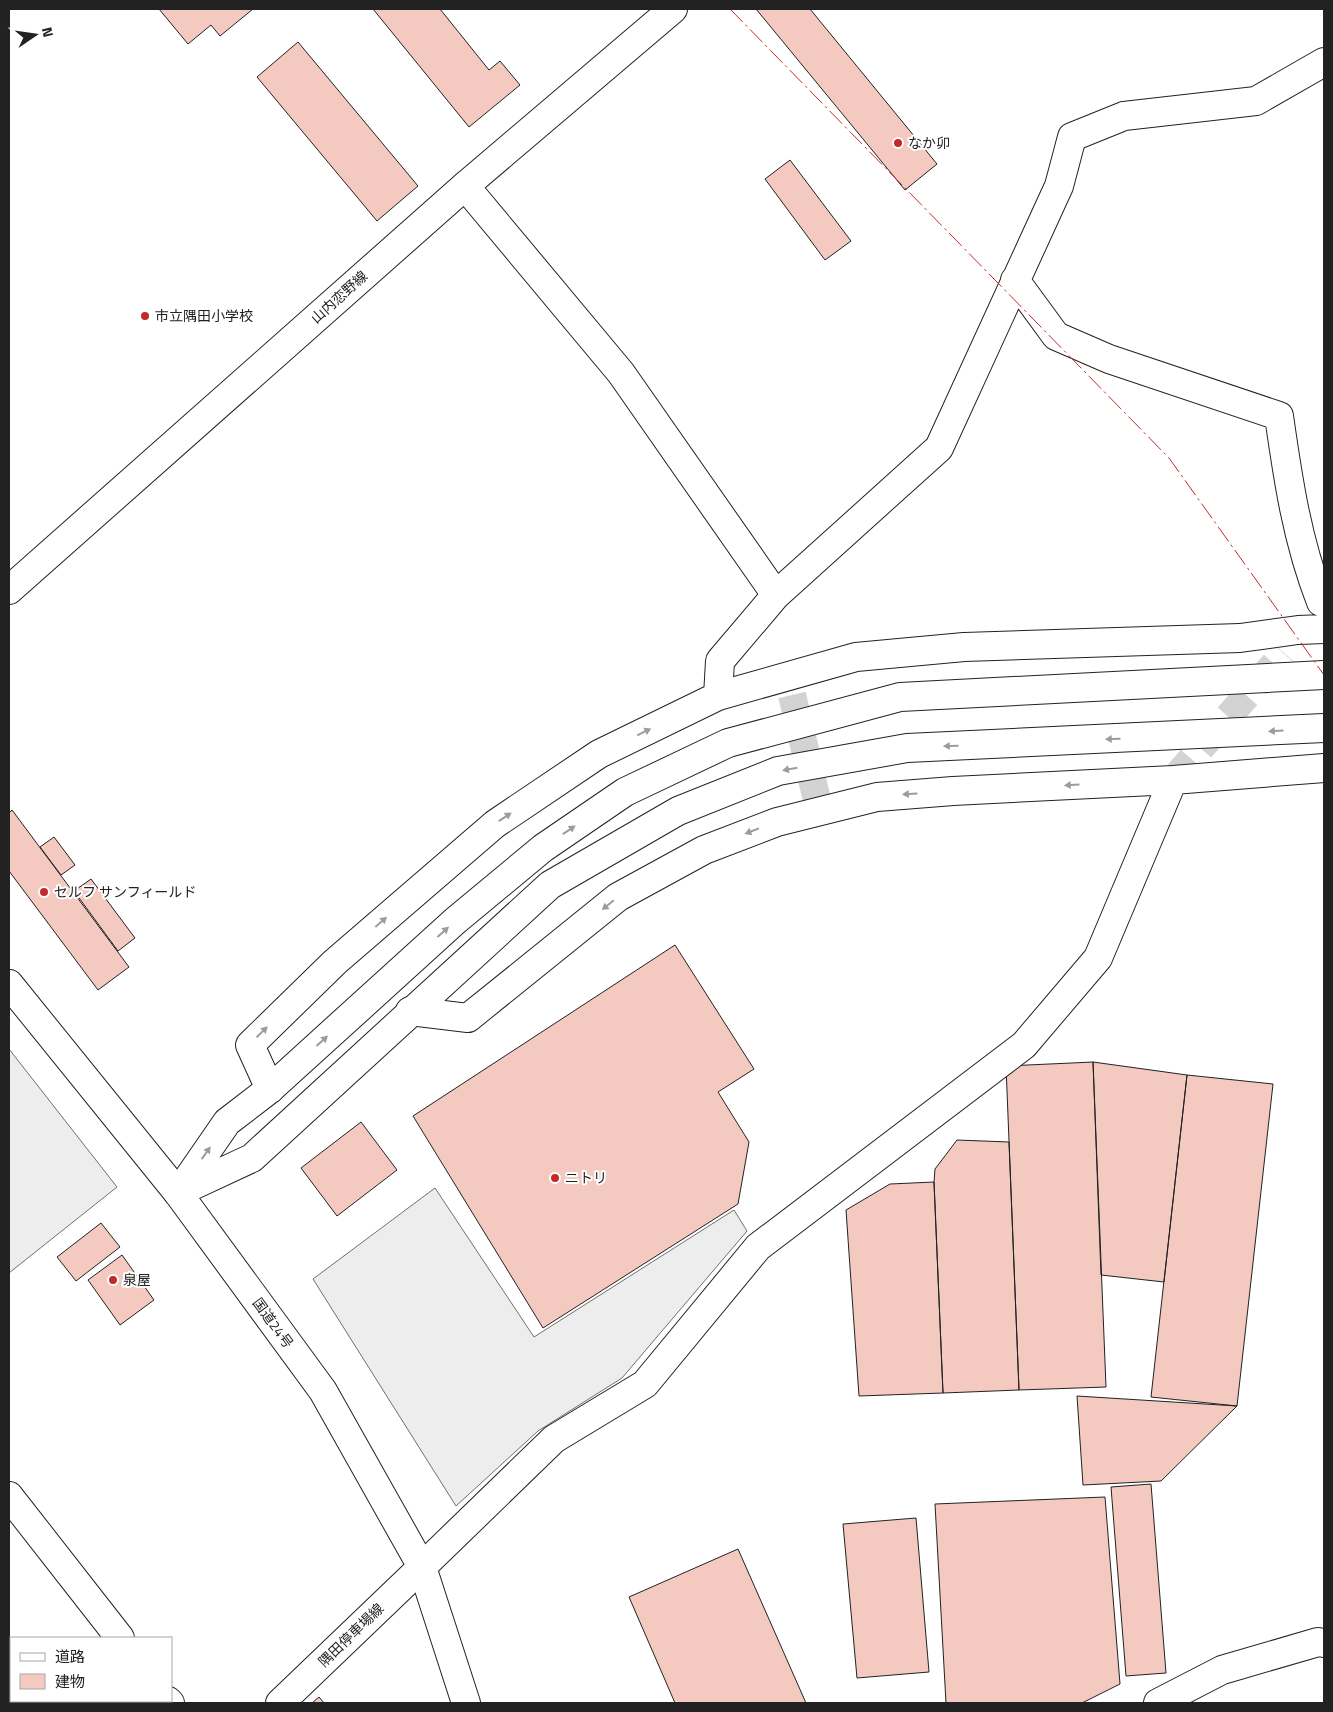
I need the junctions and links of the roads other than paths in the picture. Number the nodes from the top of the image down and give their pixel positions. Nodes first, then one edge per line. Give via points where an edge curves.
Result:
1 (673, 9) edge
2 (1324, 62) edge
3 (466, 186) junction
4 (1014, 280) junction
5 (9, 590) edge
6 (776, 595) junction
7 (1323, 600) edge
8 (1311, 630) edge
9 (1284, 653) tunnel mouth
10 (1324, 675) edge
11 (718, 696) junction
12 (1324, 728) edge
13 (1324, 768) edge
14 (1173, 780) junction
15 (9, 984) edge
16 (410, 1011) junction
17 (270, 1089) junction
18 (178, 1193) junction
19 (9, 1496) edge
20 (422, 1567) junction
21 (119, 1637) edge
22 (1324, 1643) edge
23 (280, 1703) edge
24 (466, 1703) edge
25 (1158, 1703) edge

1 - 3 main road, 山内恋野線
2 - 4 main road via 1256,102 1124,116 1072,137 1059,186
3 - 5 main road, 山内恋野線
3 - 6 main road via 621,373
4 - 6 main road via 939,448
4 - 7 main road via 1056,336 1109,359 1278,416 1293,512 1311,577
6 - 11 main road via 720,661
7 - 8 main road
8 - 9 main road
8 - 11 main road via 1240,638 918,650 856,657 789,686
17 -> 10 main road via 455,921 543,848 625,792 728,743 900,698
17 -> 11 main road via 250,1045 335,962 495,824 599,754
12 -> 16 main road via 907,748 778,771 678,811 550,886
13 - 14 main road
14 -> 16 main road via 953,791 819,805 704,850 618,897 468,1018
14 - 20 main road, 隅田停車場線 via 1098,958 1024,1045 758,1247 645,1384 554,1439
15 - 18 main road, 国道24号
16 - 18 main road via 252,1158
18 -> 17 main road via 227,1122
18 - 20 main road, 国道24号 via 323,1391
19 - 21 main road
20 - 23 main road, 隅田停車場線
20 - 24 main road, 国道24号
22 - 25 main road via 1318,1642 1222,1670

